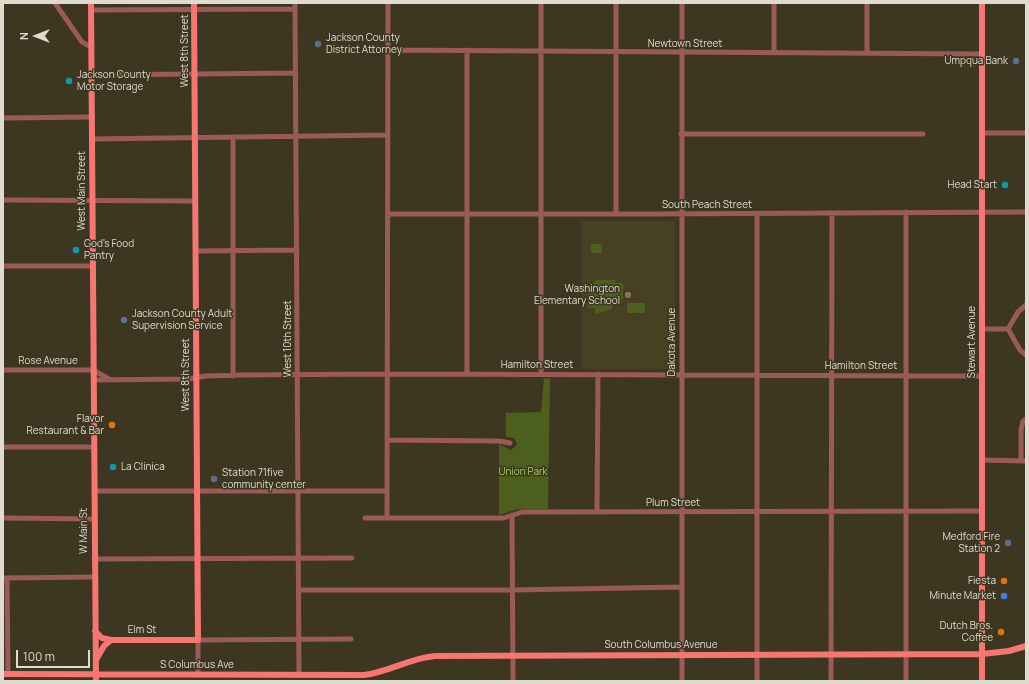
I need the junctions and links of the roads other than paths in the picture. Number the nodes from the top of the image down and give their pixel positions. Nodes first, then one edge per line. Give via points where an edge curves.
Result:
1 (55, 3) edge
2 (388, 3) edge
3 (541, 3) edge
4 (616, 3) edge
5 (682, 3) edge
6 (774, 3) edge
7 (868, 3) edge
8 (982, 3) edge
9 (91, 6) edge
10 (194, 6) edge
11 (295, 6) edge
12 (91, 47) junction
13 (388, 50) junction
14 (467, 50) junction
15 (541, 51) junction
16 (616, 52) junction
17 (681, 53) junction
18 (774, 53) junction
19 (867, 53) junction
20 (982, 54) junction
21 (296, 73) junction
22 (92, 74) junction
23 (195, 74) junction
24 (92, 117) junction
25 (3, 118) edge
26 (1026, 133) edge
27 (681, 134) junction
28 (923, 134) dead end
29 (982, 134) junction
30 (388, 135) junction
31 (296, 137) junction
32 (195, 138) junction
33 (233, 138) junction
34 (92, 139) junction
35 (3, 200) edge
36 (92, 200) junction
37 (195, 200) junction
38 (906, 212) junction
39 (982, 212) junction
40 (1026, 212) edge
41 (832, 213) junction
42 (388, 214) junction
43 (467, 214) junction
44 (541, 214) junction
45 (616, 214) junction
46 (682, 214) junction
47 (757, 214) junction
48 (297, 250) junction
49 (196, 251) junction
50 (234, 251) junction
51 (3, 266) edge
52 (92, 266) junction
53 (1026, 305) edge
54 (982, 329) junction
55 (1008, 329) junction
56 (1026, 355) edge
57 (3, 370) edge
58 (93, 370) junction
59 (387, 374) junction
60 (467, 374) junction
61 (541, 374) junction
62 (598, 374) junction
63 (681, 374) junction
64 (298, 375) junction
65 (757, 375) junction
66 (831, 375) junction
67 (906, 375) junction
68 (233, 376) junction
69 (982, 376) junction
70 (196, 378) junction
71 (93, 380) junction
72 (110, 380) junction
73 (1026, 419) edge
74 (387, 440) junction
75 (510, 443) dead end
76 (3, 446) edge
77 (94, 447) junction
78 (982, 460) junction
79 (1023, 460) edge
80 (298, 490) junction
81 (94, 491) junction
82 (196, 491) junction
83 (387, 491) junction
84 (982, 511) junction
85 (597, 512) junction
86 (682, 512) junction
87 (756, 512) junction
88 (831, 512) junction
89 (906, 512) junction
90 (512, 515) junction
91 (3, 518) edge
92 (365, 518) dead end
93 (387, 518) junction
94 (94, 519) junction
95 (196, 558) junction
96 (352, 558) dead end
97 (94, 559) junction
98 (298, 559) junction
99 (94, 577) junction
100 (5, 578) edge
101 (682, 587) junction
102 (299, 590) junction
103 (513, 590) junction
104 (95, 632) junction
105 (299, 639) junction
106 (111, 640) junction
107 (198, 640) junction
108 (351, 640) dead end
109 (1026, 646) edge
110 (982, 654) junction
111 (682, 655) junction
112 (757, 655) junction
113 (831, 655) junction
114 (906, 655) junction
115 (513, 656) junction
116 (96, 660) junction
117 (5, 674) edge
118 (96, 674) junction
119 (198, 675) junction
120 (299, 675) junction
121 (230, 678) edge
122 (96, 681) edge
123 (513, 681) edge
124 (682, 681) edge
125 (757, 681) edge
126 (831, 681) edge
127 (906, 681) edge
128 (982, 681) edge

1 - 12 street via 82,42
2 - 13 street
3 - 15 street
4 - 16 street
5 - 17 street, Dakota Avenue
6 - 18 street
7 - 19 street
8 - 20 main road, Stewart Avenue
9 - 10 street
9 - 12 main road, West Main Street
10 - 11 street
10 - 23 main road, West 8th Street
11 - 21 street, West 10th Street
12 - 22 main road, West Main Street
13 - 14 street, Newtown Street
13 - 30 street
14 - 15 street, Newtown Street
14 - 43 street
15 - 16 street, Newtown Street
15 - 44 street
16 - 17 street, Newtown Street
16 - 45 street
17 - 18 street, Newtown Street
17 - 27 street, Dakota Avenue
18 - 19 street, Newtown Street
19 - 20 street, Newtown Street
20 - 29 main road, Stewart Avenue
21 - 23 street
21 - 31 street, West 10th Street
22 - 23 street
22 - 24 main road, West Main Street
23 - 32 main road, West 8th Street
24 - 25 street
24 - 34 main road, West Main Street
26 - 29 street
27 - 28 street
27 - 46 street, Dakota Avenue
29 - 39 main road, Stewart Avenue
30 - 31 street
30 - 42 street
31 - 33 street
31 - 48 street, West 10th Street
32 - 33 street
32 - 34 street
32 - 37 main road, West 8th Street
33 - 50 street
34 - 36 main road, West Main Street
35 - 36 street
36 - 37 street
36 - 52 main road, West Main Street
37 - 49 main road, West 8th Street
38 - 39 street, South Peach Street
38 - 41 street, South Peach Street
38 - 67 street
39 - 40 street, South Peach Street
39 - 54 main road, Stewart Avenue
41 - 47 street, South Peach Street
41 - 66 street
42 - 43 street, South Peach Street
42 - 59 street
43 - 44 street, South Peach Street
43 - 60 street
44 - 45 street, South Peach Street
44 - 61 street
45 - 46 street, South Peach Street
46 - 47 street, South Peach Street
46 - 63 street, Dakota Avenue
47 - 65 street
48 - 50 street
48 - 64 street, West 10th Street
49 - 50 street
49 - 70 main road, West 8th Street
50 - 68 street
51 - 52 street
52 - 58 main road, West Main Street
53 - 55 street via 1018,312
54 - 55 street
54 - 69 main road, Stewart Avenue
55 - 56 street via 1020,350
57 - 58 street, Rose Avenue
58 - 71 main road, West Main Street
58 - 72 street
59 - 60 street, Hamilton Street
59 - 64 street, Hamilton Street
59 - 74 street
60 - 61 street, Hamilton Street
61 - 62 street, Hamilton Street
62 - 63 street, Hamilton Street
62 - 85 street
63 - 65 street, Hamilton Street
63 - 86 street, Dakota Avenue
64 - 68 street, Hamilton Street
64 - 80 street, West 10th Street
65 - 66 street, Hamilton Street
65 - 87 street
66 - 67 street, Hamilton Street
66 - 88 street
67 - 69 street, Hamilton Street
67 - 89 street
68 - 70 street, Hamilton Street
69 - 78 main road, Stewart Avenue
70 - 72 street, Hamilton Street
70 - 82 main road, West 8th Street
71 - 72 street, Hamilton Street
71 - 77 main road, W Main St
73 - 79 street via 1021,430
74 - 75 street
74 - 83 street
76 - 77 street
77 - 81 main road, W Main St
78 - 79 street
78 - 84 main road, Stewart Avenue
80 - 82 street
80 - 83 street
80 - 98 street, West 10th Street
81 - 82 street
81 - 94 main road, W Main St
82 - 95 main road, West 8th Street
83 - 93 street
84 - 89 street, Plum Street
84 - 110 main road, Stewart Avenue
85 - 86 street, Plum Street
85 - 90 street, Plum Street via 522,512
86 - 87 street, Plum Street
86 - 101 street, Dakota Avenue
87 - 88 street, Plum Street
87 - 112 street
88 - 89 street, Plum Street
88 - 113 street
89 - 114 street
90 - 93 street, Plum Street via 504,518
90 - 103 street
91 - 94 street
92 - 93 street, Plum Street
94 - 97 main road, W Main St
95 - 97 street
95 - 98 street
95 - 107 main road, West 8th Street
96 - 98 street
97 - 99 main road, W Main St
98 - 102 street, West 10th Street
99 - 100 street
99 - 104 main road, W Main St
100 - 117 street
101 - 103 street
101 - 111 street, Dakota Avenue
102 - 103 street
102 - 105 street, West 10th Street
103 - 115 street
104 - 106 main road via 102,638
104 - 116 main road, W Main St
105 - 107 street
105 - 108 street
105 - 120 street, West 10th Street
106 - 107 main road, Elm St
106 - 116 main road
107 - 119 street, West 8th Street
109 - 110 main road, South Columbus Avenue
110 - 114 main road, South Columbus Avenue
110 - 128 main road, Stewart Avenue
111 - 112 main road, South Columbus Avenue
111 - 115 main road, South Columbus Avenue
111 - 124 street, Dakota Avenue
112 - 113 main road, South Columbus Avenue
112 - 125 street
113 - 114 main road, South Columbus Avenue
113 - 126 street
114 - 127 street
115 - 120 main road, South Columbus Avenue via 434,656 364,675
115 - 123 street
116 - 118 main road, W Main St
117 - 118 main road, S Columbus Ave
118 - 119 main road, S Columbus Ave
118 - 122 main road, W Main St
119 - 121 main road, S Columbus Ave
120 - 121 main road, S Columbus Ave

